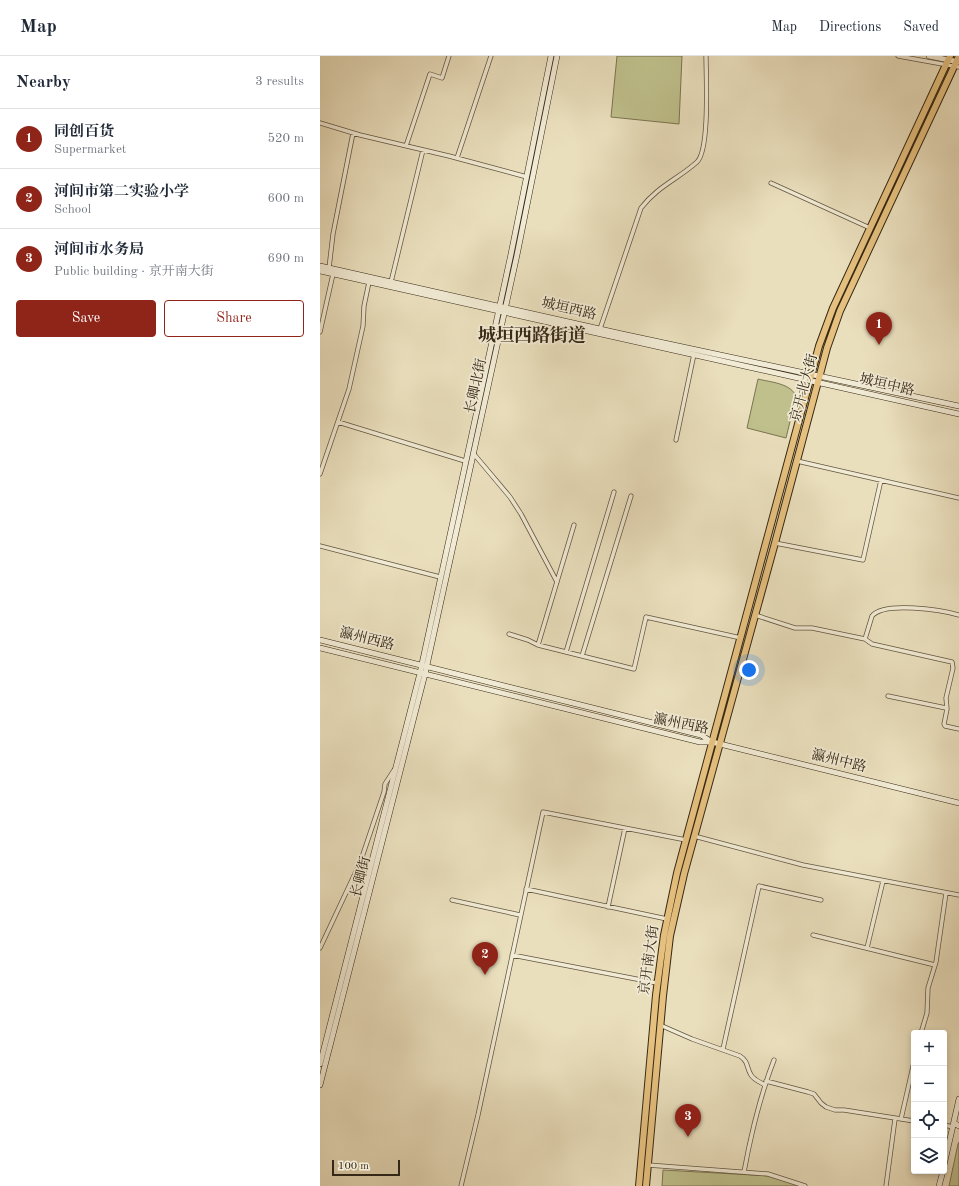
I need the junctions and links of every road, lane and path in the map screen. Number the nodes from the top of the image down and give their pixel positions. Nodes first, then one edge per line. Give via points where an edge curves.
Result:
1 (449, 56) edge
2 (491, 56) edge
3 (551, 56) edge
4 (557, 56) edge
5 (706, 56) edge
6 (898, 56) edge
7 (930, 56) edge
8 (948, 60) edge
9 (957, 60) edge
10 (320, 123) edge
11 (353, 133) junction
12 (406, 146) junction
13 (423, 150) junction
14 (457, 158) junction
15 (527, 177) junction
16 (771, 183) dead end
17 (870, 228) junction
18 (320, 266) edge
19 (329, 268) junction
20 (320, 271) edge
21 (333, 274) junction
22 (369, 282) junction
23 (391, 282) junction
24 (499, 308) junction
25 (505, 310) junction
26 (600, 329) junction
27 (320, 332) edge
28 (694, 354) junction
29 (811, 377) junction
30 (819, 379) junction
31 (959, 406) edge
32 (959, 414) edge
33 (338, 422) junction
34 (676, 440) dead end
35 (473, 453) junction
36 (797, 461) junction
37 (465, 462) junction
38 (320, 474) edge
39 (881, 480) junction
40 (614, 492) dead end
41 (631, 496) dead end
42 (959, 498) edge
43 (574, 525) dead end
44 (775, 543) junction
45 (320, 546) edge
46 (440, 577) junction
47 (557, 582) junction
48 (755, 615) junction
49 (959, 615) edge
50 (509, 634) dead end
51 (741, 638) junction
52 (865, 639) junction
53 (320, 640) edge
54 (538, 645) junction
55 (320, 648) edge
56 (566, 652) junction
57 (582, 656) junction
58 (424, 666) junction
59 (422, 673) junction
60 (888, 696) dead end
61 (946, 708) junction
62 (959, 729) edge
63 (712, 742) junction
64 (720, 744) junction
65 (396, 766) junction
66 (959, 803) edge
67 (625, 828) junction
68 (694, 836) junction
69 (686, 840) junction
70 (883, 881) junction
71 (526, 889) junction
72 (946, 893) junction
73 (959, 895) edge
74 (452, 900) dead end
75 (821, 900) dead end
76 (608, 906) junction
77 (520, 915) junction
78 (667, 919) junction
79 (813, 935) dead end
80 (320, 948) edge
81 (867, 948) junction
82 (512, 955) junction
83 (935, 966) junction
84 (657, 983) junction
85 (660, 1025) junction
86 (922, 1030) edge
87 (723, 1049) junction
88 (774, 1060) dead end
89 (320, 1064) edge
90 (913, 1066) edge
91 (766, 1083) junction
92 (320, 1085) edge
93 (959, 1099) edge
94 (895, 1119) junction
95 (901, 1119) junction
96 (911, 1121) edge
97 (956, 1124) edge
98 (947, 1155) edge
99 (648, 1165) junction
100 (744, 1172) junction
101 (942, 1174) edge
102 (461, 1186) edge
103 (639, 1186) edge
104 (646, 1186) edge
105 (805, 1186) edge
106 (886, 1186) edge
107 (939, 1186) edge

1 - 12 street via 442,78 430,74
2 - 14 street
3 - 15 main road, 长卿北街
4 - 25 main road, 长卿北街
5 - 26 street via 705,140 702,154 698,161 648,198 641,208
6 - 8 street
7 - 8 main road
8 - 9 main road
8 - 17 main road, 京开北大街
9 - 30 main road, 京开北大街 via 840,311 830,336
10 - 11 street
11 - 12 street
11 - 19 street via 333,234
12 - 13 street
13 - 14 street
13 - 23 street
14 - 15 street
15 - 24 main road, 长卿北街
16 - 17 street
17 - 29 main road, 京开北大街 via 828,320
18 - 19 main road, 城垣西路
19 - 23 main road, 城垣西路
20 - 21 main road, 城垣西路
21 - 22 main road, 城垣西路
21 - 27 street
22 - 24 main road, 城垣西路
22 - 33 street via 364,306 364,326 349,390
23 - 24 main road, 城垣西路
24 - 25 main road, 城垣西路
24 - 37 main road, 长卿北街
25 - 26 main road, 城垣西路
25 - 28 main road, 城垣西路
25 - 35 main road, 长卿北街
26 - 29 main road, 城垣西路
28 - 29 main road, 城垣西路
28 - 34 street
29 - 30 main road, 城垣中路
29 - 51 main road, 京开北大街
30 - 31 main road, 城垣中路
30 - 32 main road, 城垣中路
30 - 36 main road, 京开北大街
33 - 37 street
33 - 38 street
35 - 47 street via 510,497
35 - 58 main road, 长卿北街
36 - 39 street
36 - 44 main road, 京开北大街
37 - 46 main road, 长卿北街
39 - 42 street
39 - 44 street via 863,560
40 - 56 street
41 - 57 street
43 - 47 street
44 - 48 main road, 京开北大街
45 - 46 street
46 - 58 main road, 长卿北街
47 - 54 street
48 - 52 street via 794,628 812,628
48 - 64 main road, 京开北大街
49 - 52 street via 931,609 882,610 872,616
50 - 54 street
51 - 57 street via 646,617 634,669
51 - 63 main road, 京开北大街
52 - 61 street via 872,644 952,662
53 - 58 main road, 瀛州西路
54 - 56 street
55 - 59 main road, 瀛州西路
56 - 57 street
58 - 59 main road, 长卿北街
58 - 63 main road, 瀛州西路 via 702,735
59 - 63 main road, 瀛州西路 via 700,742
59 - 65 main road, 长卿街
59 - 92 main road, 长卿街
60 - 61 street
61 - 62 street via 945,726
63 - 64 main road, 瀛州中路
63 - 69 main road, 京开南大街
64 - 66 main road, 瀛州中路
64 - 68 main road, 京开南大街
65 - 80 street via 385,784 360,863
65 - 89 main road, 长卿街
67 - 69 street
67 - 71 street via 542,812
67 - 76 street
68 - 70 street via 780,860
68 - 85 main road, 京开南大街 via 670,936
69 - 78 main road, 京开南大街
70 - 72 street
70 - 81 street
71 - 76 street
71 - 77 street
72 - 73 street
72 - 83 street
74 - 77 street
75 - 87 street via 759,886
76 - 78 street
77 - 82 street
78 - 84 main road, 京开南大街
79 - 81 street
81 - 83 street
82 - 84 street
82 - 102 street
83 - 86 street via 928,988 927,1013
84 - 103 main road, 京开南大街
85 - 87 street
85 - 99 main road, 京开南大街
87 - 91 street via 745,1059 754,1079
88 - 91 street
90 - 95 street
91 - 94 street via 814,1094 821,1103 835,1110
91 - 100 street
93 - 97 main road
94 - 95 street
94 - 106 street
95 - 96 street
97 - 98 main road
99 - 100 street
99 - 104 main road, 京开南大街
100 - 105 street via 773,1175
101 - 107 main road

